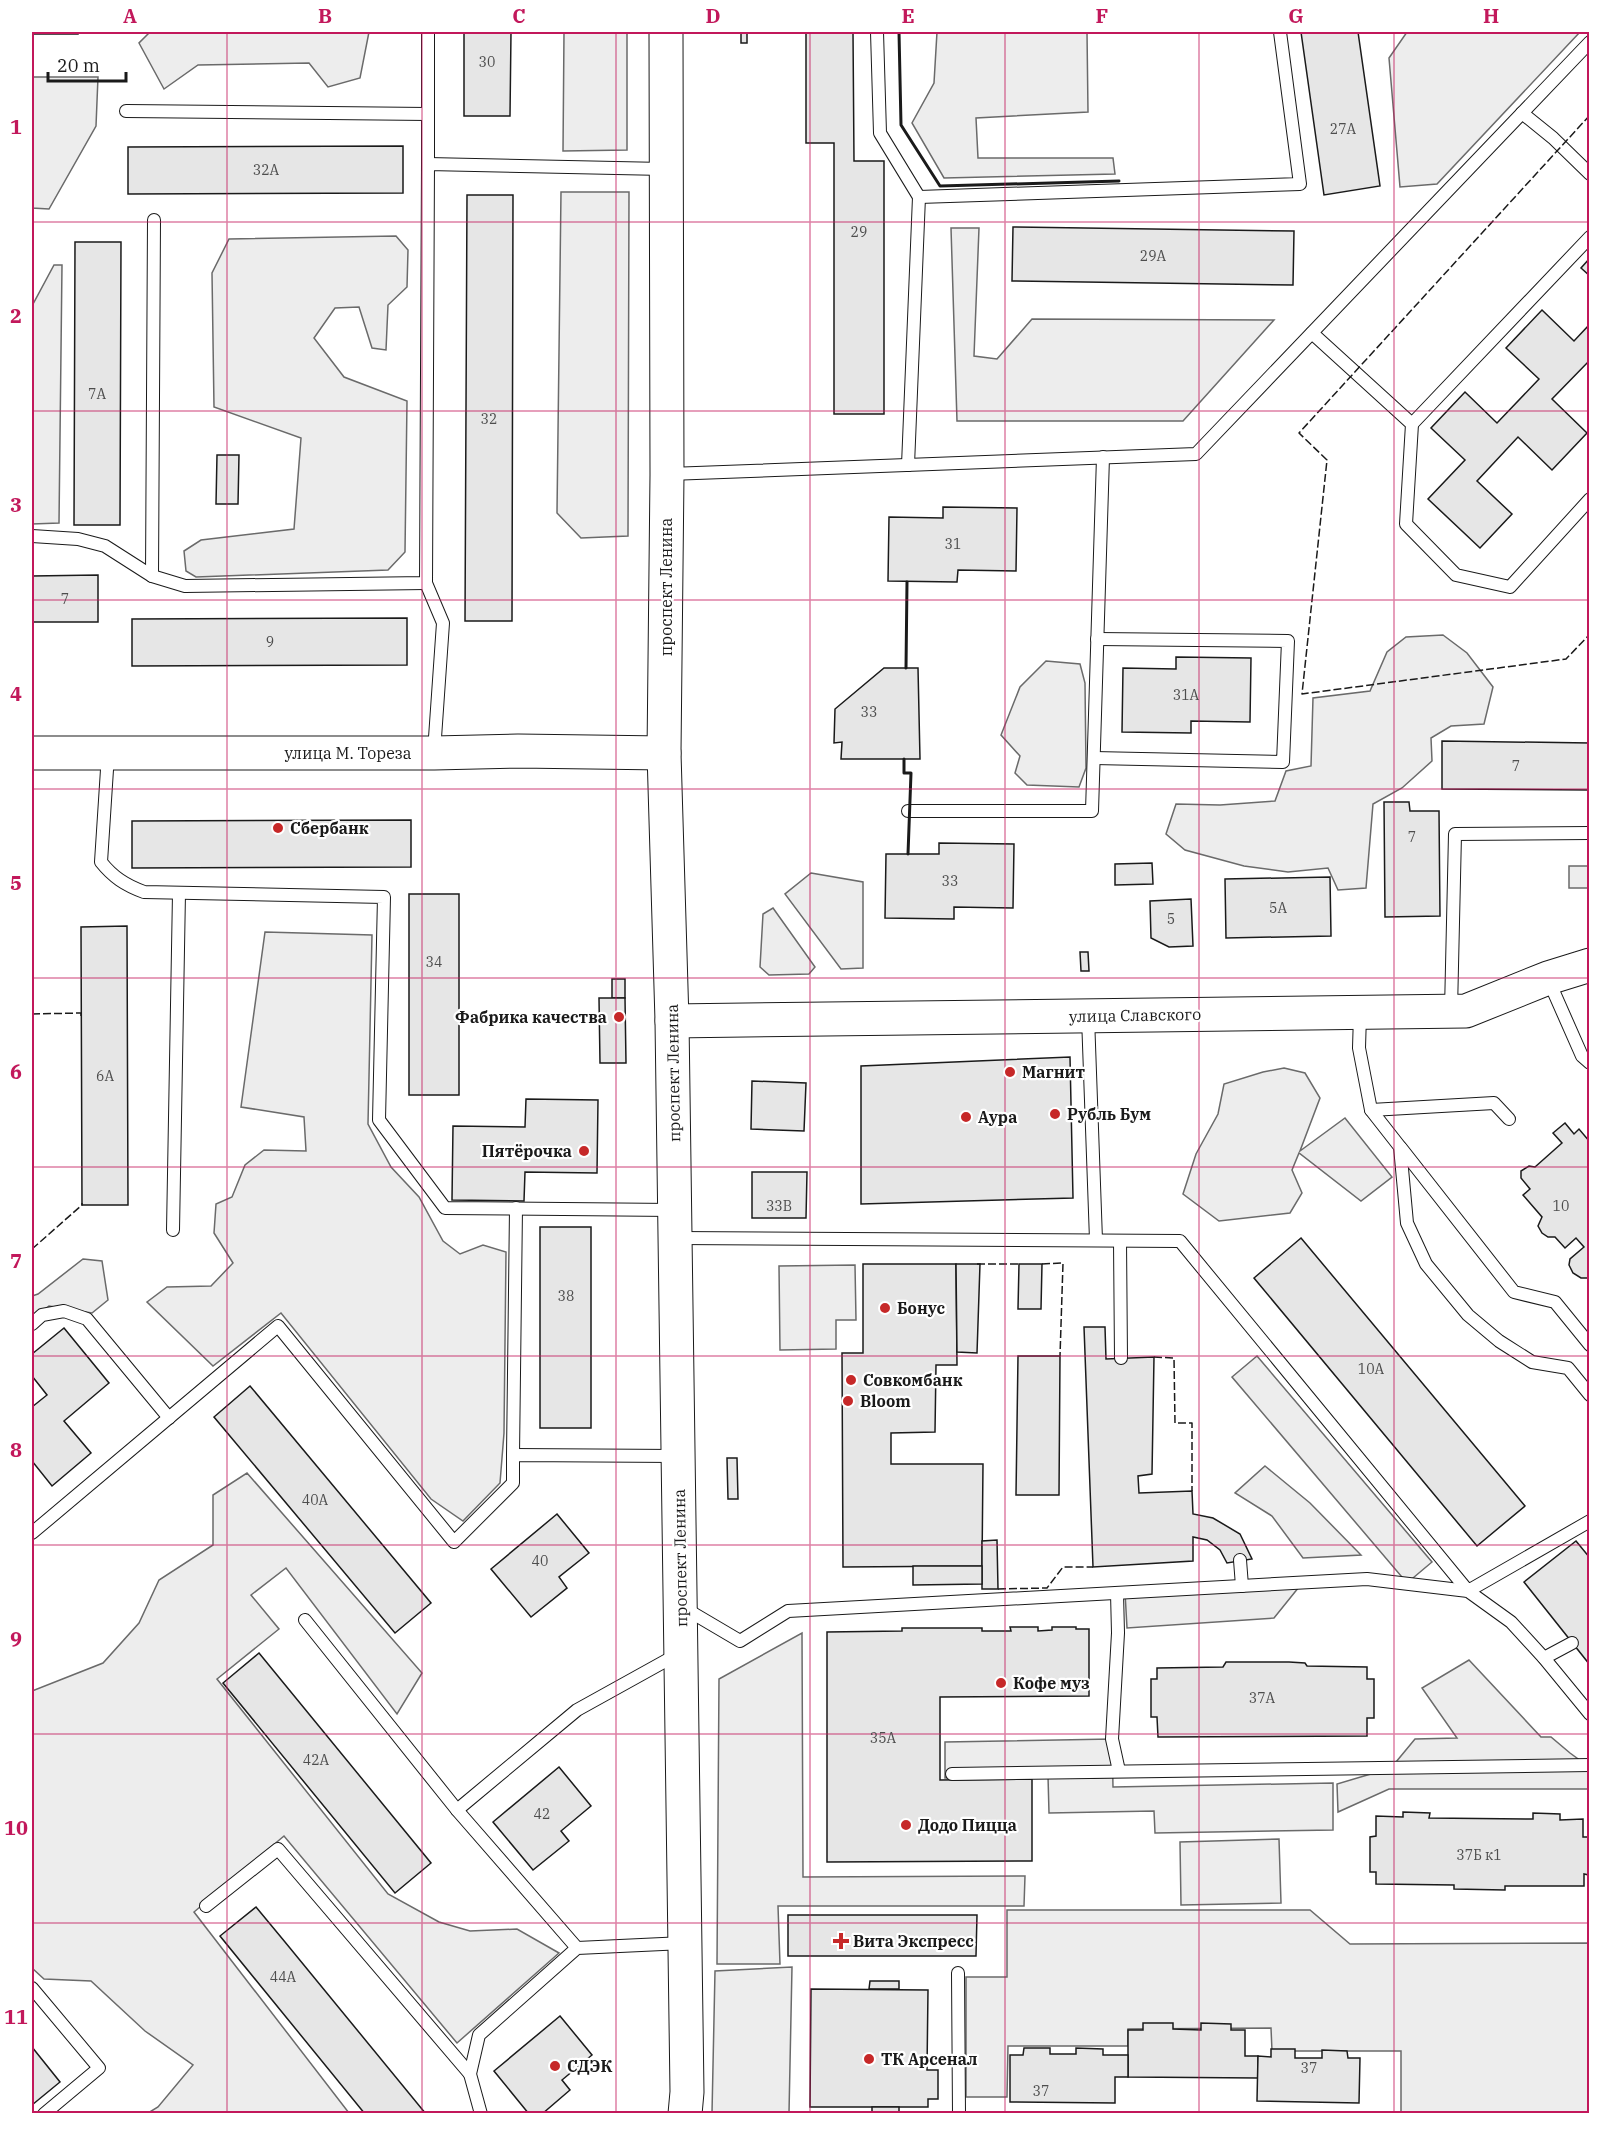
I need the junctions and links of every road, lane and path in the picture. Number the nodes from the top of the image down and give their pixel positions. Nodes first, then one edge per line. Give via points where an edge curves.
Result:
1 (428, 32) edge
2 (666, 32) edge
3 (877, 32) edge
4 (1280, 32) edge
5 (1590, 42) edge
6 (126, 111) dead end
7 (1522, 113) junction
8 (428, 114) junction
9 (428, 164) junction
10 (666, 170) junction
11 (1590, 174) edge
12 (919, 197) junction
13 (154, 220) dead end
14 (1590, 237) edge
15 (1312, 333) junction
16 (1412, 424) junction
17 (1103, 458) junction
18 (908, 465) junction
19 (667, 475) junction
20 (1590, 499) edge
21 (32, 536) edge
22 (152, 576) junction
23 (426, 583) junction
24 (1097, 639) junction
25 (32, 753) edge
26 (108, 753) junction
27 (434, 753) junction
28 (664, 753) junction
29 (1094, 758) junction
30 (908, 811) dead end
31 (1590, 833) edge
32 (179, 893) junction
33 (1590, 965) edge
34 (1548, 978) junction
35 (1451, 1011) junction
36 (1360, 1012) junction
37 (1088, 1016) junction
38 (672, 1021) junction
39 (1590, 1063) edge
40 (1371, 1110) junction
41 (1509, 1119) dead end
42 (1400, 1147) junction
43 (516, 1208) junction
44 (675, 1224) junction
45 (173, 1230) dead end
46 (1096, 1240) junction
47 (1120, 1241) junction
48 (32, 1324) edge
49 (1590, 1345) edge
50 (1120, 1358) dead end
51 (1590, 1395) edge
52 (169, 1418) junction
53 (513, 1455) junction
54 (678, 1456) junction
55 (1590, 1521) edge
56 (32, 1533) edge
57 (1240, 1560) dead end
58 (1242, 1586) junction
59 (1468, 1591) junction
60 (1117, 1593) junction
61 (681, 1605) junction
62 (305, 1620) dead end
63 (1572, 1644) dead end
64 (682, 1652) junction
65 (1544, 1658) junction
66 (1590, 1714) edge
67 (1590, 1765) edge
68 (1119, 1771) junction
69 (952, 1774) dead end
70 (457, 1810) junction
71 (206, 1906) dead end
72 (685, 1943) junction
73 (577, 1948) junction
74 (958, 1973) dead end
75 (32, 1988) edge
76 (470, 2074) junction
77 (44, 2114) edge
78 (482, 2114) edge
79 (685, 2114) edge
80 (959, 2114) edge

1 - 8 lane
2 - 10 main road, проспект Ленина
3 - 12 lane via 880,133
4 - 12 lane via 1300,184
5 - 7 lane
6 - 8 lane
7 - 11 lane
7 - 15 lane
8 - 9 lane
9 - 10 lane
9 - 23 lane
10 - 19 main road, проспект Ленина
12 - 18 lane
13 - 22 lane
14 - 16 lane
15 - 16 lane
15 - 17 lane via 1196,454
16 - 20 lane via 1406,524 1456,575 1510,587
17 - 18 lane
17 - 24 lane
18 - 19 lane
19 - 28 main road, проспект Ленина
21 - 22 lane via 78,538 105,546
22 - 23 lane via 185,586
23 - 27 lane via 443,623
24 - 29 lane
24 - 29 lane via 1288,641 1283,762
25 - 26 main road, улица М. Тореза
26 - 27 main road, улица М. Тореза
26 - 32 lane via 101,862 112,876 144,892
27 - 28 main road, улица М. Тореза
28 - 38 main road, проспект Ленина
29 - 30 lane via 1092,812
31 - 35 lane via 1455,834
32 - 43 lane via 384,897 379,1120 445,1208
32 - 45 lane
33 - 34 main road, улица Славского
34 - 35 main road, улица Славского via 1466,1011
34 - 39 lane via 1582,1056
35 - 36 main road, улица Славского
36 - 37 main road, улица Славского
36 - 40 lane via 1359,1048
37 - 38 main road, улица Славского
37 - 46 lane
38 - 44 main road, проспект Ленина
40 - 41 lane via 1494,1103
40 - 42 lane
42 - 49 lane via 1514,1292 1555,1302
42 - 51 lane via 1407,1223 1426,1264 1468,1315 1499,1341 1532,1362 1568,1368
43 - 44 lane
43 - 53 lane
44 - 46 lane
44 - 54 main road, проспект Ленина
46 - 47 lane
47 - 50 lane
47 - 59 lane via 1180,1241
48 - 52 lane via 42,1316 64,1311 87,1320
52 - 53 lane via 278,1326 454,1542 513,1483
52 - 56 lane
53 - 54 lane
54 - 61 main road, проспект Ленина
55 - 59 lane
57 - 58 lane
58 - 59 lane via 1367,1579
58 - 60 lane
59 - 65 lane via 1511,1622
60 - 61 lane via 788,1611 740,1641
60 - 68 lane via 1112,1738
61 - 64 main road, проспект Ленина
62 - 70 lane
63 - 65 lane
64 - 70 lane via 577,1710
64 - 72 main road, проспект Ленина
65 - 66 lane
67 - 68 lane
68 - 69 lane
70 - 73 lane
71 - 76 lane via 278,1849
72 - 73 lane
72 - 79 main road, проспект Ленина
73 - 76 lane via 479,2035
74 - 80 lane
75 - 77 lane via 99,2068
76 - 78 lane

